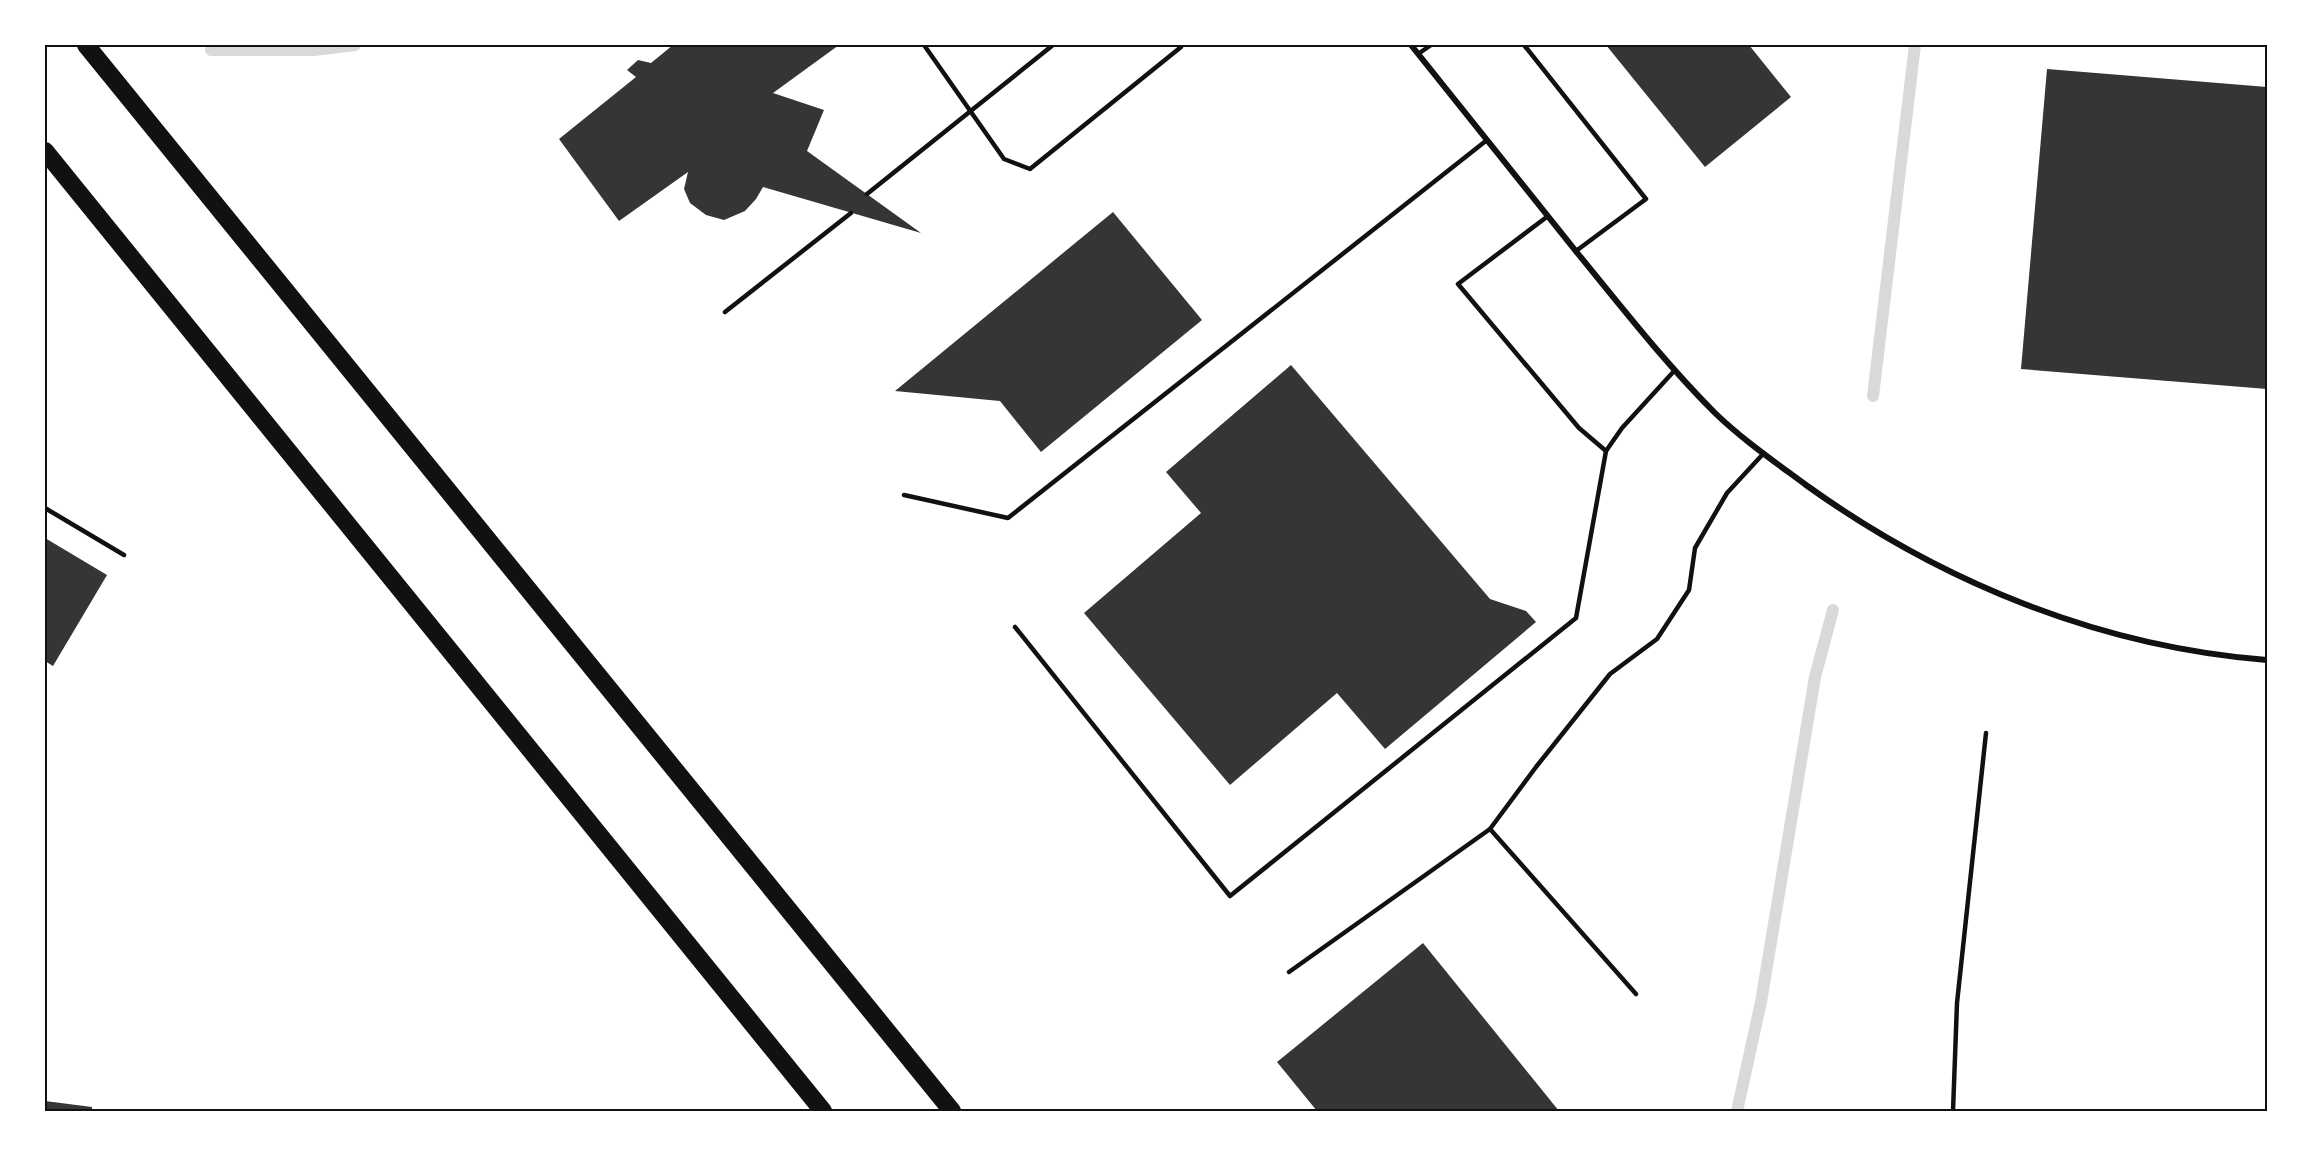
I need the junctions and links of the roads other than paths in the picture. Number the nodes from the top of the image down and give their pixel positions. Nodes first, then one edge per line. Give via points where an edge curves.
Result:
1 (86, 45) edge
2 (924, 45) edge
3 (1053, 45) edge
4 (1181, 45) edge
5 (1411, 45) edge
6 (1431, 45) edge
7 (1524, 45) edge
8 (1419, 54) junction
9 (970, 112) junction
10 (1487, 140) junction
11 (45, 151) edge
12 (867, 194) dead end
13 (851, 213) dead end
14 (1548, 216) junction
15 (1576, 251) junction
16 (725, 312) dead end
17 (1675, 370) junction
18 (1606, 452) junction
19 (1763, 454) junction
20 (904, 495) dead end
21 (45, 508) edge
22 (124, 555) dead end
23 (1015, 627) dead end
24 (2267, 660) edge
25 (1986, 733) dead end
26 (1490, 829) junction
27 (1289, 972) dead end
28 (1636, 994) dead end
29 (823, 1111) edge
30 (952, 1111) edge
31 (1953, 1111) edge

1 - 30 highway
2 - 9 lane
3 - 9 lane
4 - 9 lane via 1030,169 1004,159
5 - 8 street
6 - 8 lane
7 - 15 lane via 1646,199
8 - 10 street
9 - 12 lane
10 - 14 street
10 - 20 lane via 1008,518
11 - 29 highway
13 - 16 lane
14 - 15 street
14 - 18 lane via 1458,284 1580,428
15 - 17 street
17 - 18 lane via 1622,428
17 - 19 street via 1716,414
18 - 23 lane via 1576,618 1230,896
19 - 24 street via 1847,514 1933,564 2005,597 2099,630 2147,642
19 - 26 lane via 1727,493 1695,548 1689,590 1657,639 1610,674
21 - 22 lane
25 - 31 lane via 1957,1003
26 - 27 lane
26 - 28 lane

